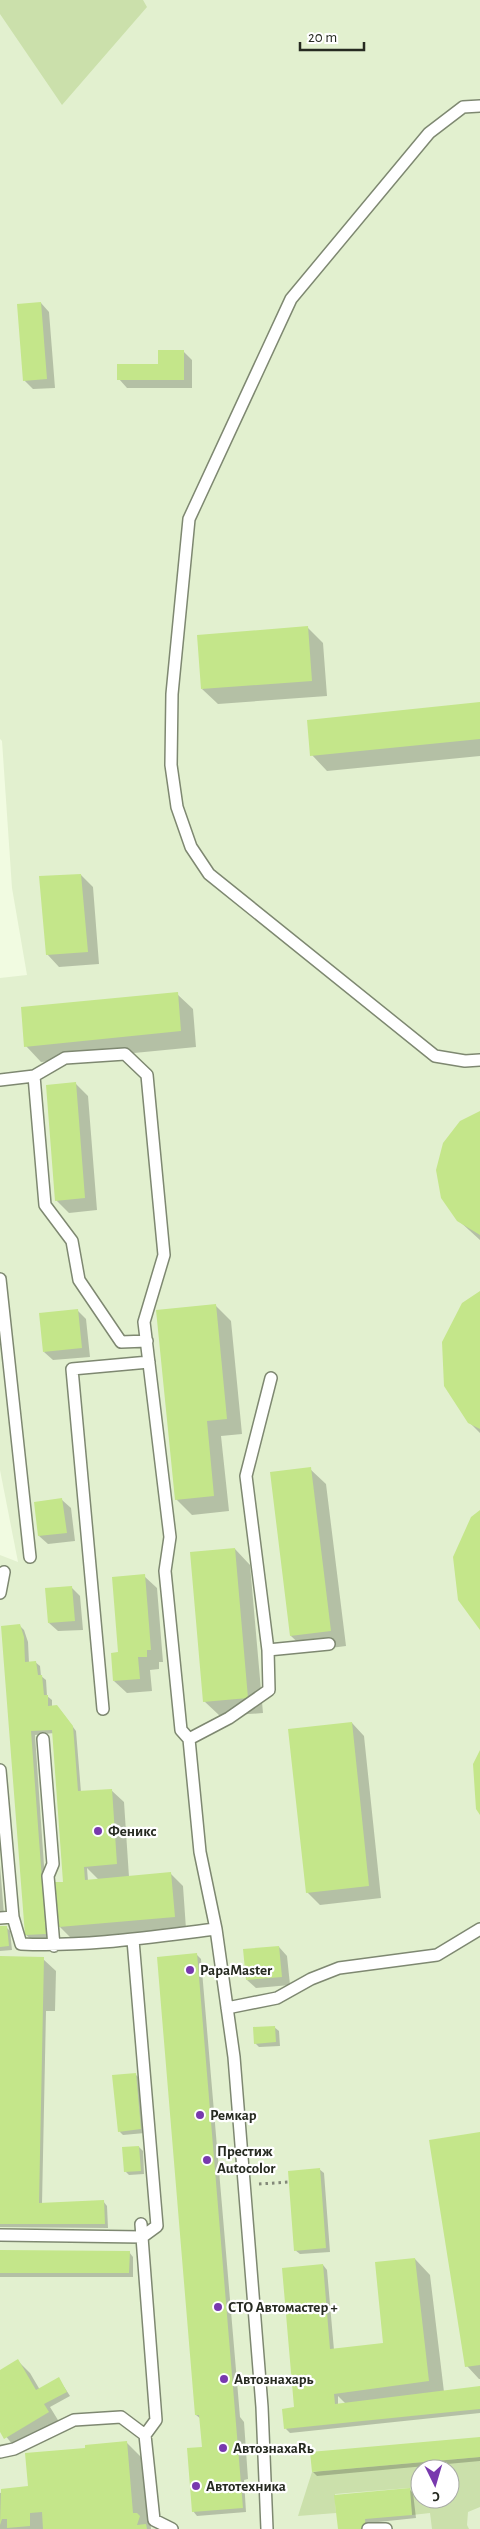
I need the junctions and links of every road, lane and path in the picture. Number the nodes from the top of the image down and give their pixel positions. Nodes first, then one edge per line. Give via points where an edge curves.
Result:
1 (480, 106) edge
2 (480, 1060) edge
3 (34, 1076) junction
4 (0, 1080) edge
5 (0, 1279) edge
6 (147, 1341) junction
7 (149, 1362) junction
8 (271, 1378) dead end
9 (30, 1557) dead end
10 (4, 1572) dead end
11 (0, 1593) edge
12 (329, 1644) dead end
13 (268, 1650) junction
14 (103, 1709) dead end
15 (42, 1739) dead end
16 (189, 1739) junction
17 (0, 1770) edge
18 (12, 1917) junction
19 (0, 1918) edge
20 (480, 1928) edge
21 (216, 1929) junction
22 (133, 1940) junction
23 (54, 1946) junction
24 (228, 2008) junction
25 (289, 2182) dead end
26 (245, 2185) junction
27 (141, 2224) dead end
28 (0, 2235) edge
29 (142, 2237) junction
30 (145, 2435) junction
31 (0, 2452) edge
32 (172, 2529) edge
33 (267, 2529) edge
34 (368, 2529) edge
35 (386, 2529) edge

1 - 2 lane via 463,107 429,133 291,299 189,519 172,694 171,765 177,807 191,847 209,874 435,1056
3 - 4 lane
3 - 6 lane via 45,1205 72,1240 79,1280 121,1342
3 - 6 lane via 65,1058 125,1054 147,1075 164,1255 144,1322
5 - 9 lane
6 - 7 lane
7 - 14 lane via 72,1369
7 - 16 lane via 170,1537 165,1571 181,1730
8 - 13 lane via 246,1476
10 - 11 lane
12 - 13 lane
13 - 16 lane via 269,1690 229,1718
15 - 23 lane via 53,1864 48,1876
16 - 21 lane via 200,1852
17 - 18 lane
18 - 19 lane
18 - 23 lane via 21,1944
20 - 24 lane via 437,1956 339,1968 277,1998
21 - 22 lane
21 - 24 lane
22 - 23 lane
22 - 29 lane via 157,2226
24 - 26 lane
25 - 26 path
26 - 33 lane via 262,2406
27 - 29 lane
28 - 29 lane
29 - 30 lane via 156,2420
30 - 31 lane via 121,2417 74,2420 14,2449
30 - 32 lane via 154,2520
34 - 35 lane

